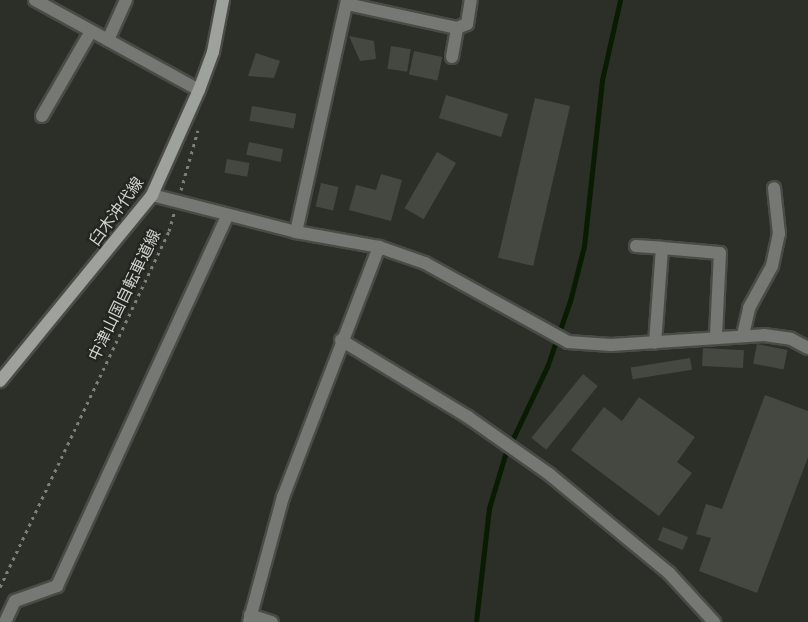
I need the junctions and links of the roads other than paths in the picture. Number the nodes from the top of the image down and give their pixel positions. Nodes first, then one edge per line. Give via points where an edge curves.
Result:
1 (35, 0) edge
2 (126, 0) edge
3 (223, 0) edge
4 (471, 0) edge
5 (347, 2) edge
6 (457, 28) junction
7 (91, 31) junction
8 (108, 40) junction
9 (452, 57) dead end
10 (199, 90) junction
11 (42, 116) dead end
12 (774, 188) dead end
13 (152, 195) junction
14 (227, 216) junction
15 (296, 232) junction
16 (636, 246) dead end
17 (379, 247) junction
18 (662, 248) junction
19 (743, 334) junction
20 (716, 336) junction
21 (341, 340) junction
22 (655, 343) junction
23 (808, 348) edge
24 (0, 381) edge
25 (250, 619) edge
26 (5, 622) edge
27 (272, 622) edge
28 (714, 622) edge

1 - 7 street
2 - 8 street
3 - 10 main road, 臼木沖代線 via 213,52
4 - 6 street via 466,24
5 - 6 street
5 - 15 street
6 - 9 street
7 - 8 street
7 - 11 street
8 - 10 street
10 - 13 main road, 臼木沖代線
12 - 19 street via 779,234 772,266 748,308
13 - 14 street
13 - 24 main road, 臼木沖代線
14 - 15 street
14 - 26 street via 57,586 15,601
15 - 17 street
16 - 18 street
17 - 21 street
17 - 22 street via 424,263 568,342
18 - 20 street via 720,253
18 - 22 street
19 - 20 street
19 - 23 street via 791,339
20 - 22 street
21 - 25 street via 283,497
21 - 28 street via 468,417 549,474 669,573
25 - 27 street

